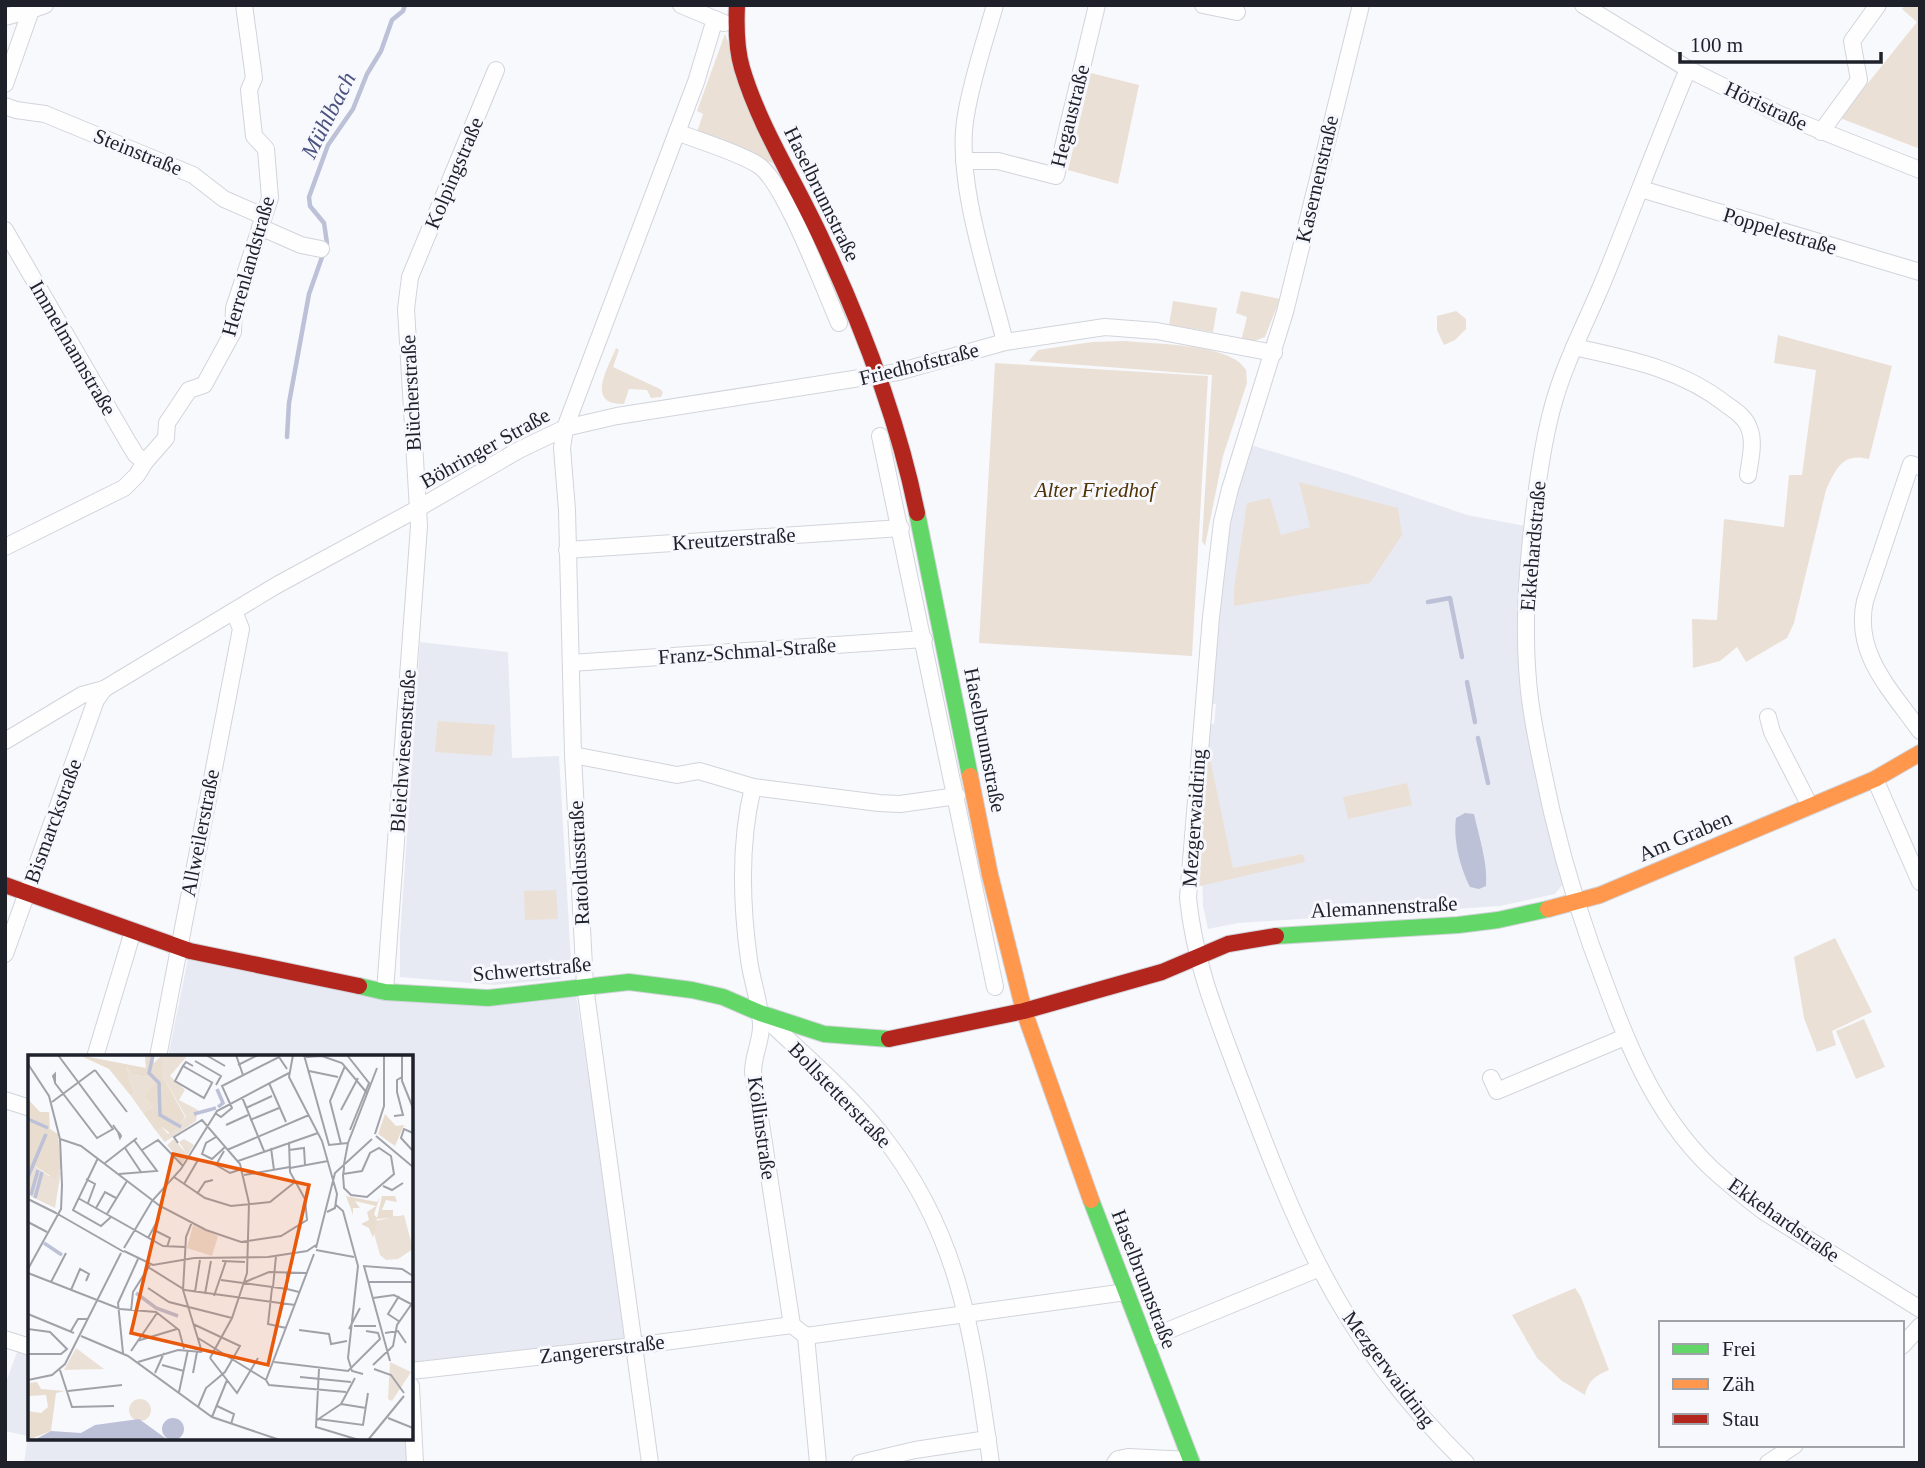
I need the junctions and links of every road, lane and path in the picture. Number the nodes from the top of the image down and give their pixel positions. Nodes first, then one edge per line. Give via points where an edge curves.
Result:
1 (244, 5) edge
2 (681, 5) edge
3 (737, 5) edge
4 (995, 5) edge
5 (1097, 5) edge
6 (1203, 5) edge
7 (1361, 5) edge
8 (1583, 5) edge
9 (1878, 5) edge
10 (38, 8) edge
11 (1237, 12) dead end
12 (5, 17) edge
13 (715, 19) junction
14 (736, 29) junction
15 (1688, 69) junction
16 (496, 70) dead end
17 (5, 84) edge
18 (5, 106) edge
19 (677, 132) junction
20 (1821, 132) junction
21 (964, 161) junction
22 (1920, 170) edge
23 (1641, 189) junction
24 (262, 222) junction
25 (5, 230) edge
26 (321, 249) dead end
27 (1920, 272) edge
28 (410, 277) joint
29 (839, 323) dead end
30 (1005, 342) junction
31 (1574, 347) junction
32 (1273, 353) junction
33 (878, 376) junction
34 (565, 428) junction
35 (880, 436) dead end
36 (145, 462) junction
37 (1920, 467) edge
38 (1748, 475) dead end
39 (418, 509) junction
40 (901, 528) junction
41 (5, 547) edge
42 (567, 550) junction
43 (234, 611) junction
44 (924, 639) junction
45 (570, 663) junction
46 (103, 689) junction
47 (1768, 717) dead end
48 (1920, 731) edge
49 (5, 741) edge
50 (1920, 752) edge
51 (573, 755) junction
52 (1875, 779) junction
53 (753, 787) junction
54 (957, 796) junction
55 (1810, 806) junction
56 (1920, 882) edge
57 (5, 885) edge
58 (27, 892) junction
59 (1576, 903) junction
60 (133, 931) junction
61 (177, 947) junction
62 (5, 954) edge
63 (1197, 958) junction
64 (585, 986) junction
65 (995, 987) dead end
66 (385, 992) junction
67 (1024, 1011) junction
68 (760, 1013) junction
69 (1625, 1038) junction
70 (96, 1055) edge
71 (158, 1055) edge
72 (1491, 1078) dead end
73 (5, 1100) edge
74 (28, 1107) edge
75 (1320, 1268) junction
76 (1126, 1292) junction
77 (1920, 1309) edge
78 (968, 1315) junction
79 (792, 1325) junction
80 (1920, 1326) edge
81 (806, 1336) junction
82 (5, 1339) edge
83 (1145, 1340) junction
84 (1904, 1344) edge
85 (28, 1346) edge
86 (634, 1346) junction
87 (413, 1371) edge
88 (413, 1424) edge
89 (988, 1440) junction
90 (1792, 1447) edge
91 (1192, 1462) edge
92 (415, 1463) edge
93 (650, 1463) edge
94 (818, 1463) edge
95 (860, 1463) edge
96 (991, 1463) edge
97 (1115, 1463) edge
98 (1466, 1463) edge
99 (1768, 1463) edge

1 - 24 street, Herrenlandstraße via 254,78 249,90 254,136 266,149 270,175 270,198
2 - 13 street
3 - 14 street
4 - 21 street via 965,117
5 - 21 street, Hegaustraße via 1056,176 998,161
6 - 11 street
7 - 32 street, Kasernenstraße
8 - 15 street, Höristraße
9 - 20 street via 1852,41 1859,80
10 - 12 street
10 - 17 street
13 - 14 street
13 - 19 street, Böhringer Straße
14 - 33 street, Haselbrunnstraße via 741,66 755,104 823,241
15 - 20 street, Höristraße
15 - 23 street, Ekkehardstraße
16 - 28 street, Kolpingstraße
18 - 24 street, Steinstraße via 45,114 193,174 224,200
19 - 29 street, Haselbrunnstraße via 757,164 771,176
19 - 34 street, Böhringer Straße
20 - 22 street, Höristraße
21 - 30 street
23 - 27 street, Poppelestraße
23 - 31 street, Ekkehardstraße
24 - 26 street, Steinstraße via 301,244
24 - 36 street, Herrenlandstraße via 234,308 233,331 204,384 189,390 167,423 166,438
25 - 36 street, Immelmannstraße via 128,443
28 - 39 street, Blücherstraße via 406,309
30 - 32 street, Friedhofstraße via 1105,327 1133,328
30 - 33 street, Friedhofstraße
31 - 38 street via 1664,369 1718,397 1748,423 1752,441
31 - 59 street, Ekkehardstraße via 1542,454 1525,612 1532,715
32 - 63 street, Mezgerwaidring via 1230,489 1217,555 1188,898
33 - 34 street, Friedhofstraße
33 - 67 street, Haselbrunnstraße via 906,460 990,875
34 - 39 street, Böhringer Straße
34 - 42 street, Ratoldusstraße
35 - 40 street, Haselbrunnstraße
36 - 41 street, Herrenlandstraße via 124,488
37 - 48 street via 1911,464 1864,601 1861,623 1868,654
39 - 43 street, Böhringer Straße
39 - 66 street, Bleichwiesenstraße
40 - 42 street, Kreutzerstraße
40 - 44 street, Haselbrunnstraße
42 - 45 street, Ratoldusstraße
43 - 46 street, Böhringer Straße
43 - 61 street, Allweilerstraße via 241,629
44 - 45 street, Franz-Schmal-Straße
44 - 54 street, Haselbrunnstraße
45 - 51 street, Ratoldusstraße
46 - 49 street, Böhringer Straße via 82,695
46 - 58 street, Bismarckstraße
47 - 55 street
50 - 52 street, Am Graben
51 - 53 street via 677,775 699,771
51 - 64 street, Ratoldusstraße
52 - 55 street, Am Graben
52 - 56 street
53 - 54 street via 890,804
53 - 68 street, Köllinstraße via 742,874 749,961
54 - 65 street, Haselbrunnstraße
55 - 59 street, Am Graben
57 - 58 street, Schwertstraße
58 - 60 street, Schwertstraße
58 - 62 street, Bismarckstraße
59 - 63 street, Alemannenstraße via 1458,925 1266,936 1228,944
59 - 69 street, Ekkehardstraße
60 - 61 street, Schwertstraße
60 - 70 street
61 - 66 street, Schwertstraße
61 - 71 street, Allweilerstraße
63 - 67 street, Alemannenstraße
63 - 75 street, Mezgerwaidring via 1282,1188
64 - 66 street, Schwertstraße via 488,998
64 - 68 street, Schwertstraße via 629,982 670,986 723,997
64 - 86 street, Ratoldusstraße
67 - 68 street, Schwertstraße via 917,1036 879,1040 824,1034
67 - 76 street, Haselbrunnstraße
68 - 78 street, Bollstetterstraße via 849,1099 894,1151 939,1228
68 - 79 street, Köllinstraße via 753,1072
69 - 72 street via 1497,1091
69 - 77 street, Ekkehardstraße via 1660,1105 1709,1166 1763,1211
73 - 74 street
75 - 83 street
75 - 98 street, Mezgerwaidring via 1381,1364
76 - 78 street
76 - 83 street, Haselbrunnstraße
78 - 81 street
78 - 89 street, Bollstetterstraße
79 - 81 street
79 - 86 street, Zangererstraße
80 - 84 street
81 - 94 street
82 - 85 street
83 - 91 street, Haselbrunnstraße
86 - 87 street, Zangererstraße
86 - 93 street, Ratoldusstraße
88 - 92 street
89 - 95 street
89 - 96 street, Bollstetterstraße
90 - 99 street
91 - 97 street via 1128,1457

